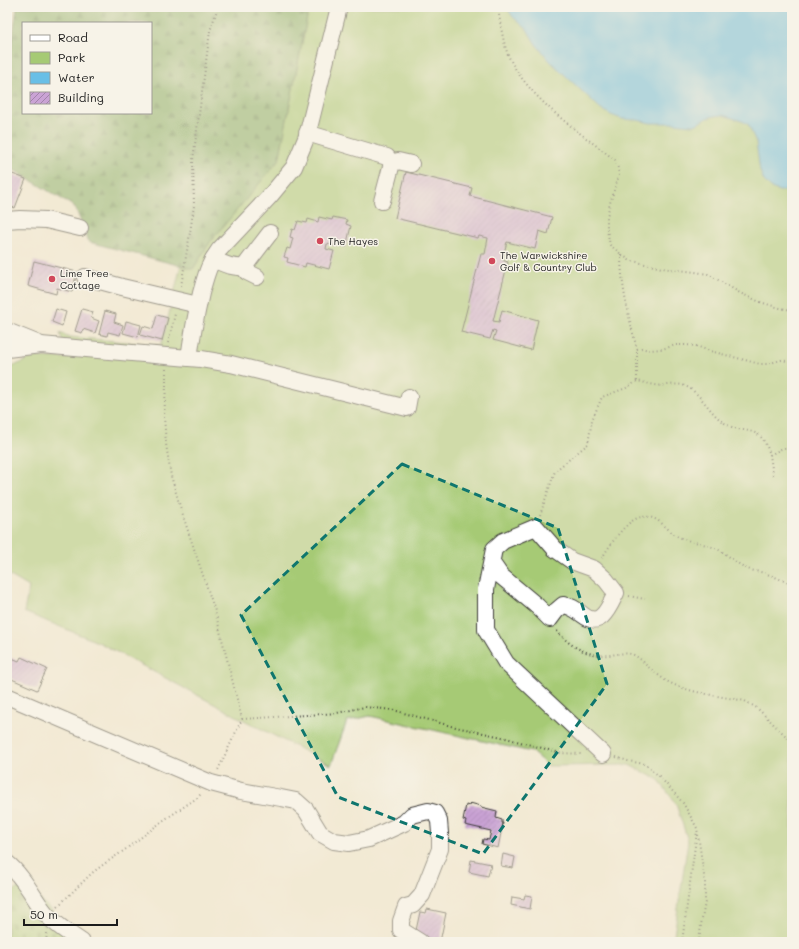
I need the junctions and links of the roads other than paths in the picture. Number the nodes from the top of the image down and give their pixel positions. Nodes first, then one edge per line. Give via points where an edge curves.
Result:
1 (339, 7) edge
2 (307, 133) junction
3 (392, 163) junction
4 (411, 164) dead end
5 (382, 201) dead end
6 (7, 220) edge
7 (80, 228) dead end
8 (270, 233) dead end
9 (213, 259) junction
10 (244, 267) junction
11 (85, 277) dead end
12 (257, 277) dead end
13 (198, 305) junction
14 (7, 331) edge
15 (41, 345) junction
16 (7, 350) edge
17 (189, 358) junction
18 (409, 397) dead end
19 (492, 563) junction
20 (7, 696) edge
21 (603, 754) road end
22 (7, 863) edge
23 (82, 942) edge
24 (420, 942) edge

1 - 2 lane
2 - 3 lane via 387,157
2 - 9 lane via 294,167
3 - 4 lane via 398,161
3 - 5 lane
6 - 7 lane via 46,220
8 - 10 lane
9 - 10 lane via 236,268
9 - 13 lane
10 - 12 lane via 246,272
11 - 13 lane
13 - 17 lane
14 - 15 lane
15 - 16 lane
15 - 17 lane
17 - 18 lane via 230,364 407,408
19 - 19 lane via 501,576 550,619 563,605 592,620 600,618 607,611 616,593 594,569 572,561 555,549 536,527 503,541 494,549
19 - 21 lane via 486,589 486,630 506,663
20 - 24 lane via 211,784 296,802 306,810 320,832 334,841 349,843 369,839 404,823 412,815 428,812 435,814 439,821 440,849 422,894 413,905 406,907 401,921 401,930
22 - 23 lane via 15,870 48,917

